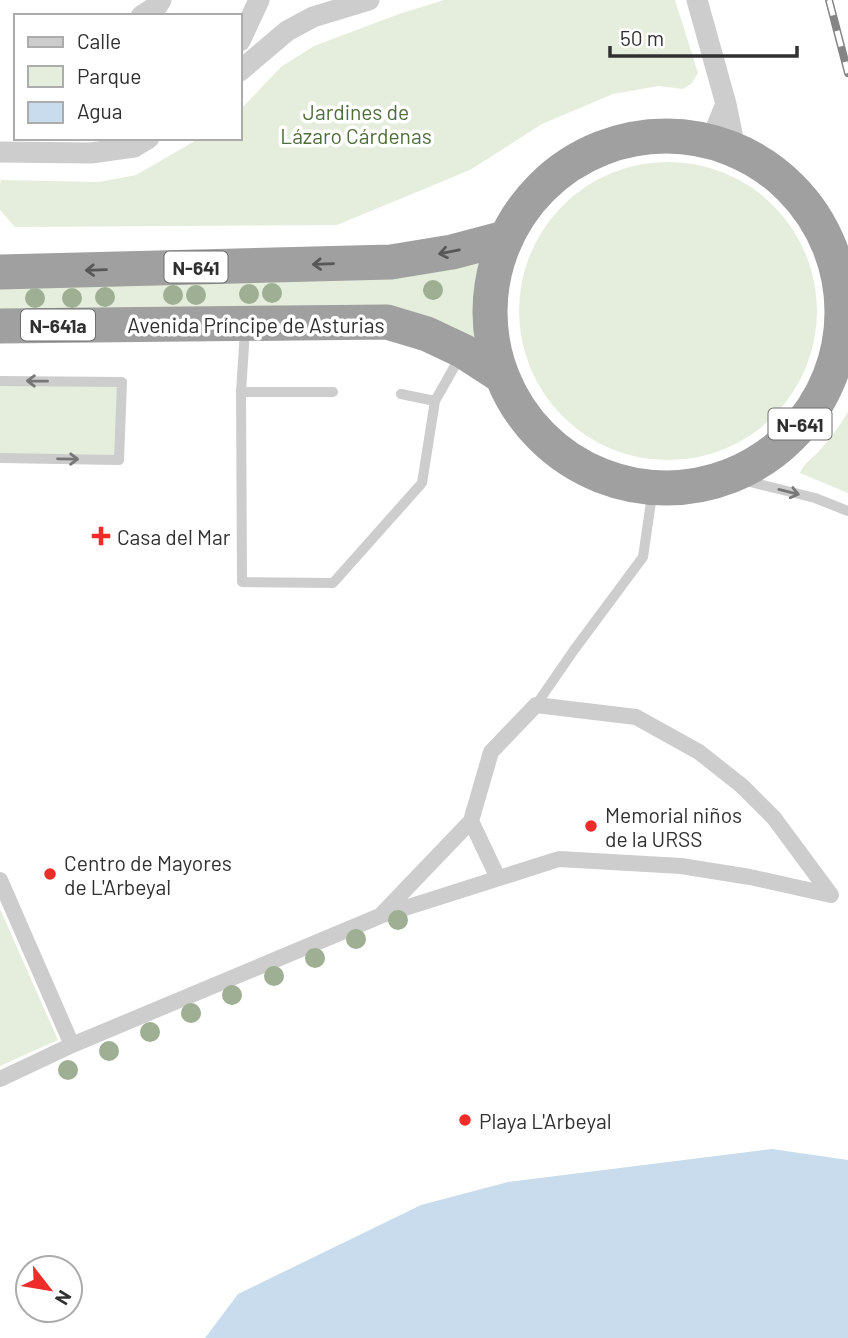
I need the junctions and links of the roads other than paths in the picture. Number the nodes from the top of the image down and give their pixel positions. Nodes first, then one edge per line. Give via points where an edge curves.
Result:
1 (161, 0) edge
2 (260, 0) edge
3 (697, 0) edge
4 (360, 1) edge
5 (144, 14) edge
6 (242, 37) edge
7 (242, 69) edge
8 (146, 140) edge
9 (723, 144) junction
10 (0, 152) edge
11 (505, 238) junction
12 (841, 268) edge
13 (0, 272) edge
14 (246, 323) junction
15 (116, 324) joint
16 (0, 326) edge
17 (844, 344) edge
18 (463, 351) junction
19 (500, 375) junction
20 (0, 381) edge
21 (241, 392) junction
22 (333, 392) dead end
23 (401, 394) dead end
24 (435, 401) junction
25 (0, 458) edge
26 (730, 477) junction
27 (653, 488) junction
28 (848, 511) edge
29 (536, 705) junction
30 (471, 821) junction
31 (498, 878) junction
32 (0, 880) edge
33 (380, 916) junction
34 (72, 1045) junction
35 (0, 1079) edge

1 - 5 street
2 - 6 street
3 - 9 street via 726,104
4 - 7 street via 287,31
8 - 10 street via 134,147 90,153
9 - 11 highway, N-641 via 663,134 622,140 582,155 533,195
9 - 12 highway, N-641 via 759,160 802,198
11 -> 13 highway, N-641 via 391,262
11 - 19 highway, N-641 via 487,309
12 - 17 highway, N-641
14 - 15 highway, Avenida Príncipe de Asturias / N-641
14 - 18 highway, Avenida Príncipe de Asturias / N-641 via 387,322
14 - 21 lane
15 - 16 highway, Avenida Príncipe de Asturias / N-641a
17 - 26 highway, N-641 via 813,410 776,450
18 - 19 highway, Avenida Príncipe de Asturias / N-641
18 - 24 lane
19 - 27 highway, N-641 via 533,430 572,463 612,481
25 -> 20 lane via 119,460 122,382
21 - 22 lane
21 - 24 lane via 242,582 332,583 422,482
23 - 24 lane
26 - 27 highway, N-641 via 696,486
26 -> 28 lane
27 - 29 lane via 643,557
29 - 30 street via 491,752
29 - 31 street via 636,717 699,752 774,818 831,895 681,866 559,859
30 - 31 street
30 - 33 street
31 - 33 street
32 - 34 street
33 - 34 street
34 - 35 street

